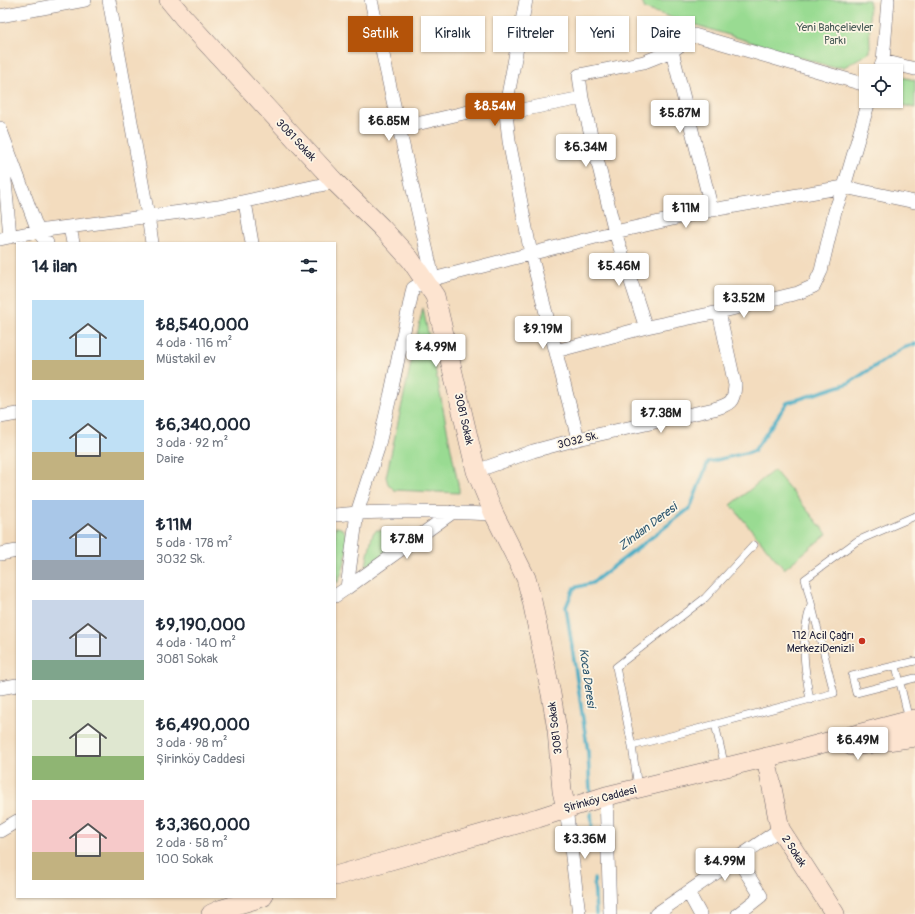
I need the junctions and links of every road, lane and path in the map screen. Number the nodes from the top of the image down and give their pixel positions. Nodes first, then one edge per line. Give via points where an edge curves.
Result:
1 (85, 0) edge
2 (109, 0) edge
3 (169, 0) edge
4 (371, 0) edge
5 (526, 0) edge
6 (888, 0) edge
7 (0, 16) edge
8 (695, 35) edge
9 (669, 52) edge
10 (672, 52) edge
11 (881, 64) edge
12 (903, 68) edge
13 (915, 69) edge
14 (859, 83) edge
15 (582, 98) junction
16 (507, 108) junction
17 (866, 108) edge
18 (0, 128) edge
19 (399, 128) junction
20 (335, 182) junction
21 (844, 188) junction
22 (245, 202) junction
23 (915, 202) edge
24 (712, 210) junction
25 (148, 216) junction
26 (70, 227) junction
27 (38, 231) junction
28 (615, 232) junction
29 (5, 238) edge
30 (46, 242) edge
31 (73, 242) edge
32 (152, 242) edge
33 (252, 242) edge
34 (531, 254) junction
35 (429, 280) junction
36 (719, 312) junction
37 (647, 327) junction
38 (556, 350) junction
39 (16, 414) edge
40 (0, 417) edge
41 (578, 439) junction
42 (476, 471) junction
43 (453, 512) junction
44 (358, 513) junction
45 (494, 514) junction
46 (336, 515) edge
47 (915, 516) edge
48 (754, 546) dead end
49 (16, 551) edge
50 (0, 554) edge
51 (347, 588) junction
52 (336, 595) edge
53 (812, 604) junction
54 (915, 661) edge
55 (896, 666) junction
56 (915, 678) edge
57 (900, 682) junction
58 (16, 685) edge
59 (0, 688) edge
60 (810, 700) junction
61 (715, 724) junction
62 (913, 726) edge
63 (632, 746) junction
64 (766, 757) junction
65 (725, 768) junction
66 (638, 789) junction
67 (606, 796) junction
68 (566, 808) junction
69 (16, 822) edge
70 (780, 829) junction
71 (0, 831) edge
72 (737, 858) junction
73 (336, 876) edge
74 (688, 892) junction
75 (259, 898) edge
76 (211, 914) edge
77 (579, 914) edge
78 (610, 914) edge
79 (656, 914) edge
80 (700, 914) edge
81 (738, 914) edge
82 (836, 914) edge

1 - 7 street
2 - 25 street
3 - 20 street, 3081 Sokak
4 - 19 street
5 - 16 street
6 - 11 street
8 - 14 street
9 - 15 street via 644,62 579,75
10 - 24 street
12 - 13 street
15 - 16 street
15 - 28 street
16 - 19 street
16 - 34 street via 509,141
17 - 21 street
18 - 27 street
18 - 29 street
19 - 35 street
20 - 22 street
20 - 35 street, 3081 Sokak via 386,232
21 - 23 street
21 - 24 street
21 - 36 street via 814,286 798,293
22 - 25 street
22 - 33 street
24 - 28 street
25 - 26 street
25 - 32 street
26 - 27 street
26 - 31 street
27 - 29 street
27 - 30 street
28 - 34 street
28 - 37 street
34 - 35 street
34 - 38 street
35 - 42 street, 3081 Sokak via 435,296
35 - 44 street via 413,288 378,448
36 - 37 street
36 - 41 street, 3032 Sk. via 735,385 735,397 728,405
37 - 38 street
38 - 41 street
39 - 40 street
41 - 42 street, 3032 Sk. via 533,451
42 - 45 street, 3081 Sokak
43 - 44 street
43 - 45 street
43 - 51 street
44 - 46 street
44 - 51 street
45 - 68 street, 3081 Sokak via 526,578 532,601 557,730 562,791
47 - 53 lane via 857,541 805,580
48 - 63 lane via 705,598 616,667
49 - 50 street
51 - 52 street
53 - 60 lane via 806,621 804,639
53 - 60 lane via 834,694
54 - 55 lane
55 - 57 lane
55 - 57 lane via 852,676 856,693
56 - 57 lane
57 - 62 lane
58 - 59 street
60 - 61 lane
61 - 63 lane
61 - 65 lane
62 - 64 street, Şirinköy Caddesi
63 - 66 lane
64 - 65 street, Şirinköy Caddesi
64 - 70 street, 2 Sokak
65 - 66 street, Şirinköy Caddesi
66 - 67 street, Şirinköy Caddesi
67 - 68 street, Şirinköy Caddesi
67 - 78 street
68 - 73 street, Şirinköy Caddesi
68 - 77 street
69 - 71 street
70 - 72 street
70 - 82 street, 2 Sokak
72 - 74 street
72 - 81 street via 761,896
74 - 79 street
74 - 80 street
75 - 76 street via 222,908

